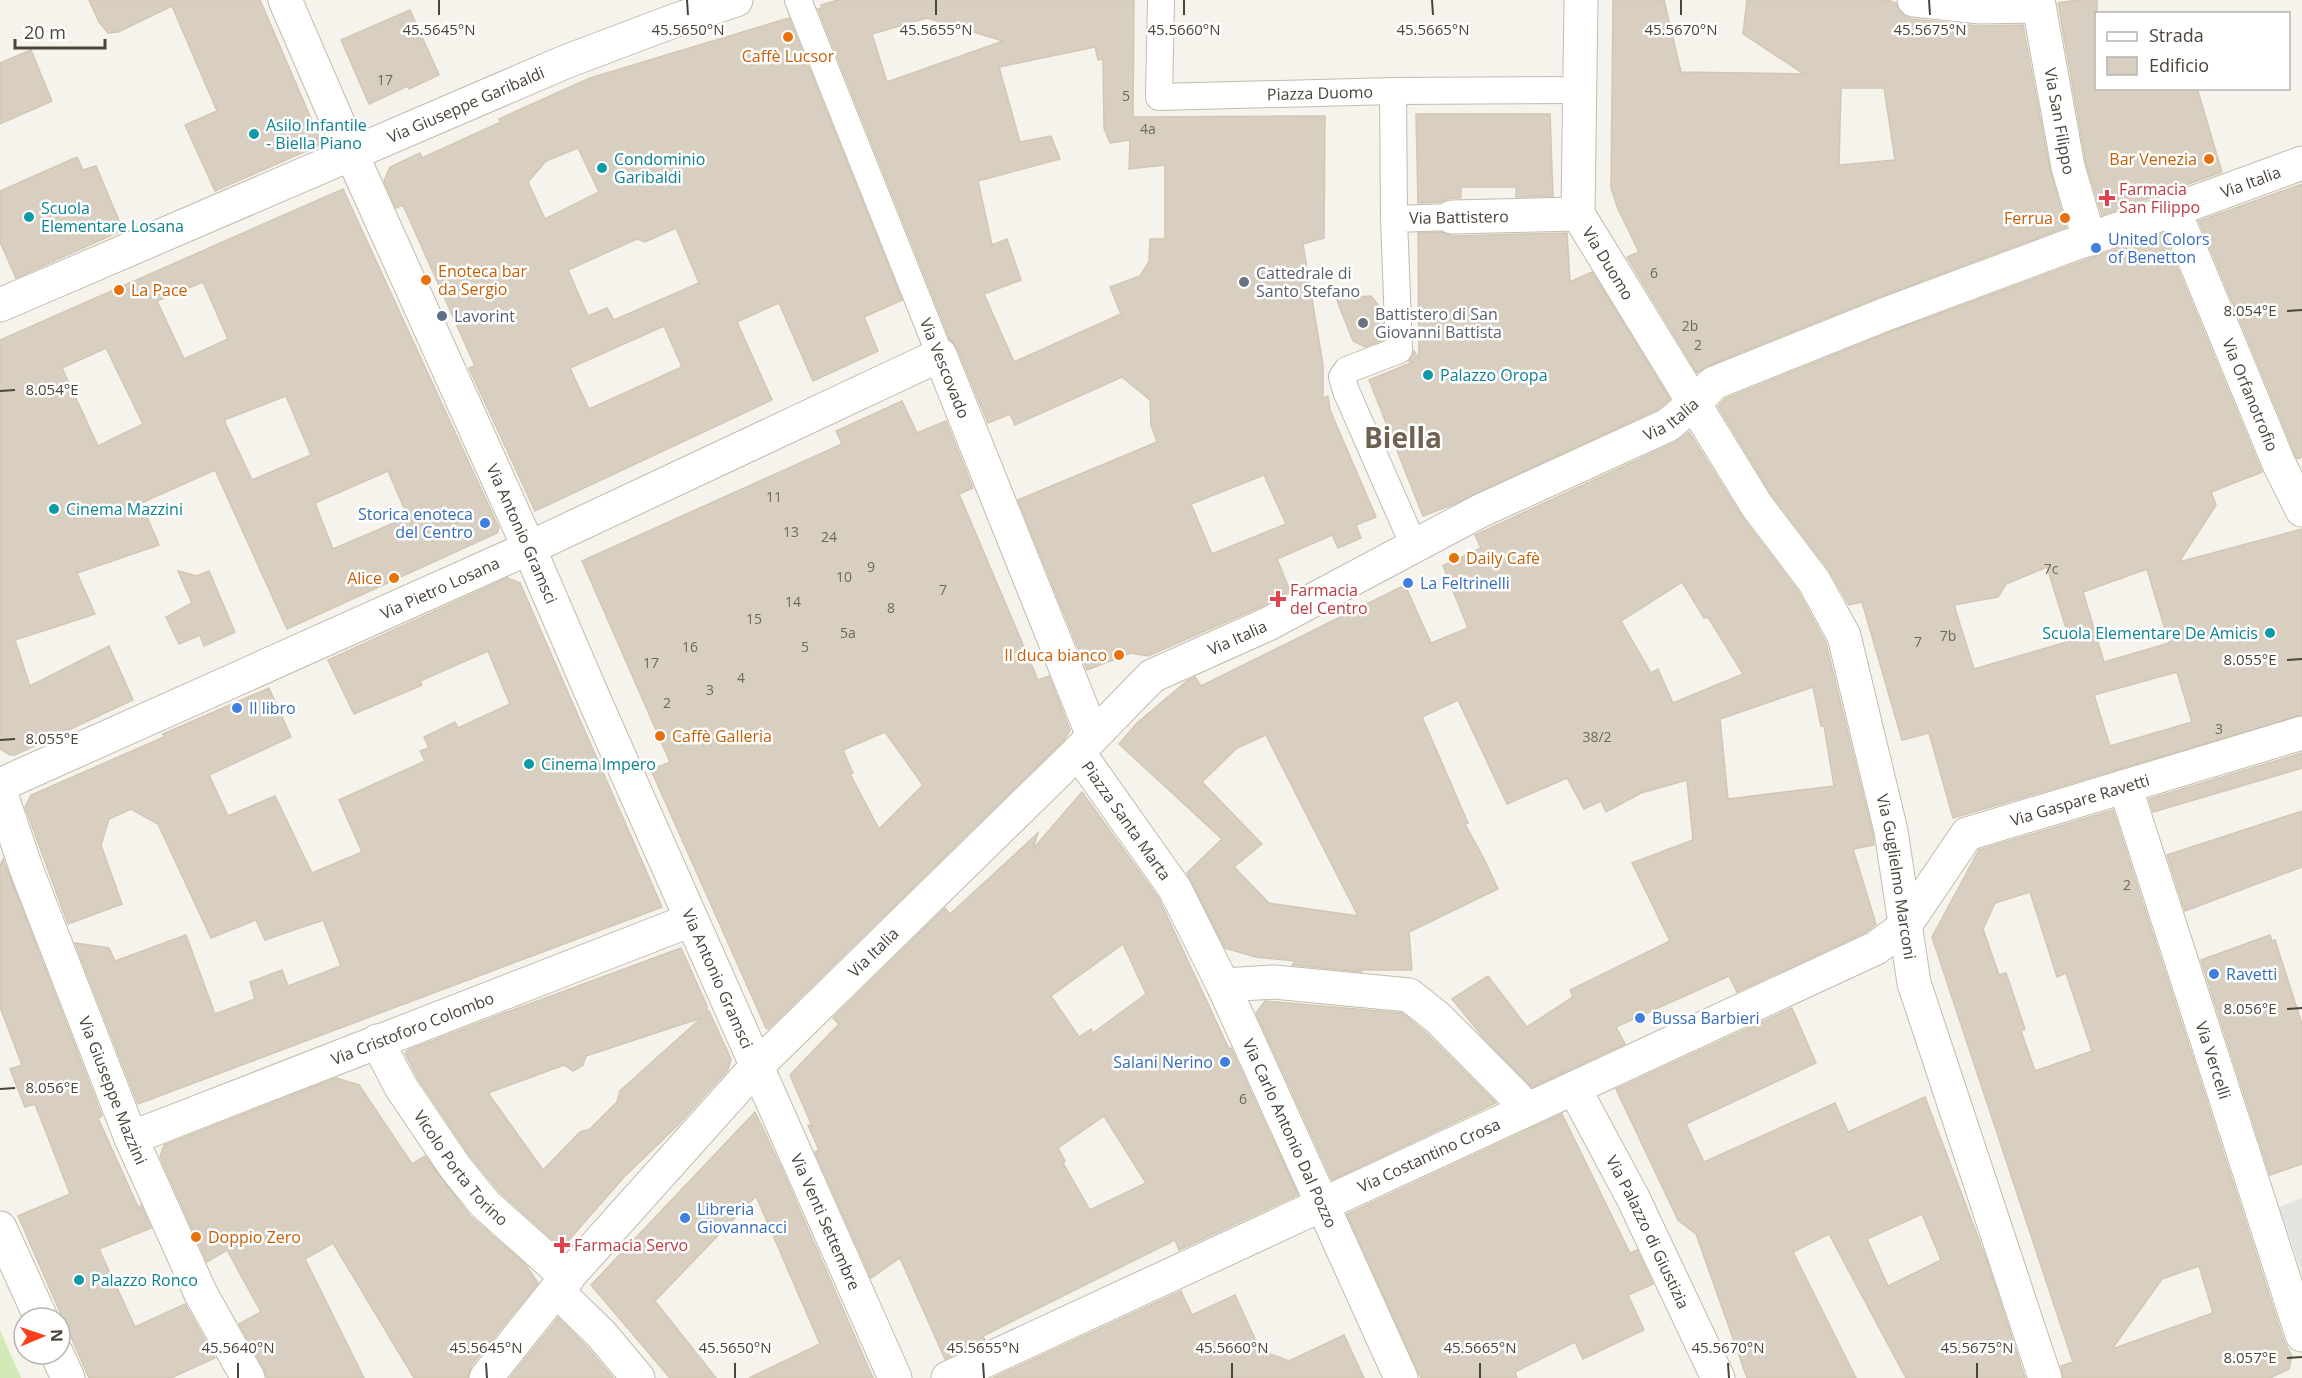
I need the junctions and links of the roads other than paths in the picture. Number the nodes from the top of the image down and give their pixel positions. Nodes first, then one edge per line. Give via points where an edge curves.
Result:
1 (285, 0) edge
2 (736, 0) edge
3 (798, 0) edge
4 (1161, 0) edge
5 (1581, 0) edge
6 (1915, 0) edge
7 (2038, 3) edge
8 (1579, 90) junction
9 (1393, 91) junction
10 (352, 155) junction
11 (2302, 164) edge
12 (2174, 210) junction
13 (1578, 214) junction
14 (1452, 217) joint
15 (1394, 219) junction
16 (2092, 239) junction
17 (0, 305) edge
18 (940, 356) junction
19 (1694, 404) junction
20 (2302, 510) edge
21 (1414, 546) junction
22 (529, 548) junction
23 (2302, 733) edge
24 (1085, 744) junction
25 (0, 785) edge
26 (2125, 786) junction
27 (0, 791) edge
28 (1175, 889) joint
29 (691, 920) junction
30 (1904, 927) junction
31 (1223, 985) junction
32 (377, 1041) junction
33 (756, 1067) junction
34 (1574, 1088) junction
35 (1528, 1109) junction
36 (131, 1138) junction
37 (1322, 1205) junction
38 (0, 1228) edge
39 (562, 1284) junction
40 (36, 1306) edge
41 (2302, 1335) edge
42 (248, 1378) edge
43 (486, 1378) edge
44 (638, 1378) edge
45 (895, 1378) edge
46 (948, 1378) edge
47 (1401, 1378) edge
48 (1718, 1378) edge
49 (2045, 1378) edge

1 - 10 street, Via Antonio Gramsci
2 - 10 street, Via Giuseppe Garibaldi via 565,62
3 - 18 street, Via Vescovado
4 - 9 street, Piazza Duomo via 1159,97
5 - 8 street, Via Duomo
6 - 7 street via 1980,7
7 - 16 street, Via San Filippo via 2068,167
8 - 9 street, Piazza Duomo
8 - 13 street, Via Duomo
9 - 15 street
10 - 17 street, Via Giuseppe Garibaldi
10 - 22 street, Via Antonio Gramsci
11 - 12 street, Via Italia
12 - 16 street, Via Italia
12 - 20 street, Via Orfanotrofio via 2279,464
13 - 14 street, Via Battistero
13 - 19 street, Via Duomo
14 - 15 street, Via Battistero
15 - 21 street, Via Battistero via 1399,350 1347,370 1342,377
16 - 19 street, Via Italia via 1714,382
18 - 22 street, Via Pietro Losana
18 - 24 street, Via Vescovado
19 - 21 street, Via Italia via 1668,425 1480,511
19 - 30 street, Via Guglielmo Marconi via 1757,506 1814,581 1844,636 1891,831
21 - 24 street, Via Italia via 1268,624 1152,676
22 - 25 street, Via Pietro Losana
22 - 29 street, Via Antonio Gramsci
23 - 26 street, Via Gaspare Ravetti
24 - 28 street, Piazza Santa Marta
24 - 33 street, Via Italia
26 - 30 street, Via Gaspare Ravetti via 1967,834
26 - 41 street, Via Vercelli
27 - 36 street, Via Giuseppe Mazzini
28 - 31 street, Via Carlo Antonio Dal Pozzo
29 - 32 street, Via Cristoforo Colombo
29 - 33 street, Via Antonio Gramsci
30 - 34 street, Via Costantino Crosa via 1876,948
30 - 49 street, Via Guglielmo Marconi via 1914,983
31 - 35 street via 1274,982 1409,995 1438,1018
31 - 37 street, Via Carlo Antonio Dal Pozzo
32 - 36 street, Via Cristoforo Colombo
32 - 39 street, Vicolo Porta Torino via 401,1087 455,1167
33 - 39 street, Via Italia
33 - 45 street, Via Venti Settembre
34 - 35 street, Via Costantino Crosa
34 - 48 street, Via Palazzo di Giustizia via 1633,1198
35 - 37 street, Via Costantino Crosa
36 - 42 street, Via Giuseppe Mazzini via 201,1294
37 - 46 street, Via Costantino Crosa
37 - 47 street, Via Carlo Antonio Dal Pozzo
38 - 40 street
39 - 43 street, Via Italia
39 - 44 street, Vicolo Porta Torino

